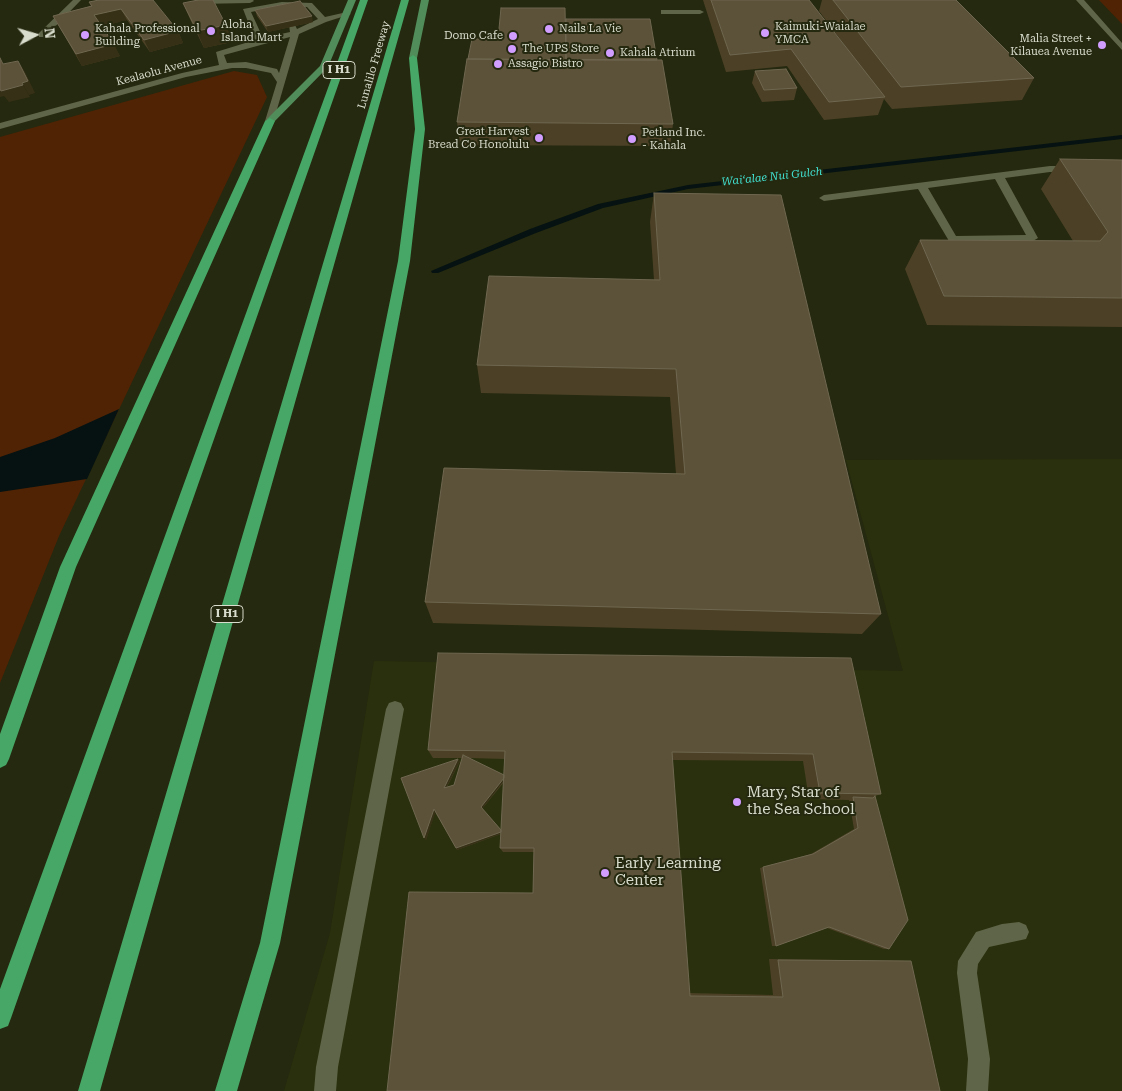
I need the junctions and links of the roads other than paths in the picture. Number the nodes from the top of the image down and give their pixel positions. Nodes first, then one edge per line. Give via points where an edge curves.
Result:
1 (77, 0) edge
2 (199, 0) edge
3 (251, 0) edge
4 (340, 0) edge
5 (352, 0) edge
6 (364, 0) edge
7 (405, 0) edge
8 (1080, 0) edge
9 (426, 2) edge
10 (246, 11) junction
11 (347, 12) junction
12 (664, 12) dead end
13 (700, 12) dead end
14 (323, 20) junction
15 (293, 30) junction
16 (42, 35) dead end
17 (260, 41) junction
18 (1122, 48) edge
19 (413, 58) joint
20 (224, 66) junction
21 (280, 81) junction
22 (270, 121) junction
23 (0, 126) edge
24 (1088, 172) edge
25 (998, 175) junction
26 (921, 185) junction
27 (824, 198) dead end
28 (395, 709) dead end
29 (0, 759) edge
30 (1019, 932) dead end
31 (0, 1018) edge
32 (89, 1091) edge
33 (226, 1091) edge
34 (325, 1091) edge
35 (977, 1091) edge

1 - 16 street
2 - 3 street
3 - 10 street
4 - 11 street
5 - 11 main road
6 - 31 highway, I H1
7 - 32 highway, Lunalilo Freeway / I H1
8 - 18 street
9 - 19 main road
10 - 14 street via 309,5
10 - 17 street
11 - 14 street
11 - 22 main road via 324,67
12 - 13 street
14 - 15 street
15 - 17 street
15 - 21 street
17 - 20 street via 219,54
19 - 33 highway via 420,130 404,261 270,943
20 - 21 street, Kealaolu Avenue via 246,65 274,71
20 - 23 street, Kealaolu Avenue
21 - 22 street
22 - 29 highway via 68,567
24 - 25 street via 1050,169
25 - 26 street
25 - 26 street via 1033,238 953,239
26 - 27 street
28 - 34 street
30 - 35 street via 983,939 968,961 966,973 979,1059

